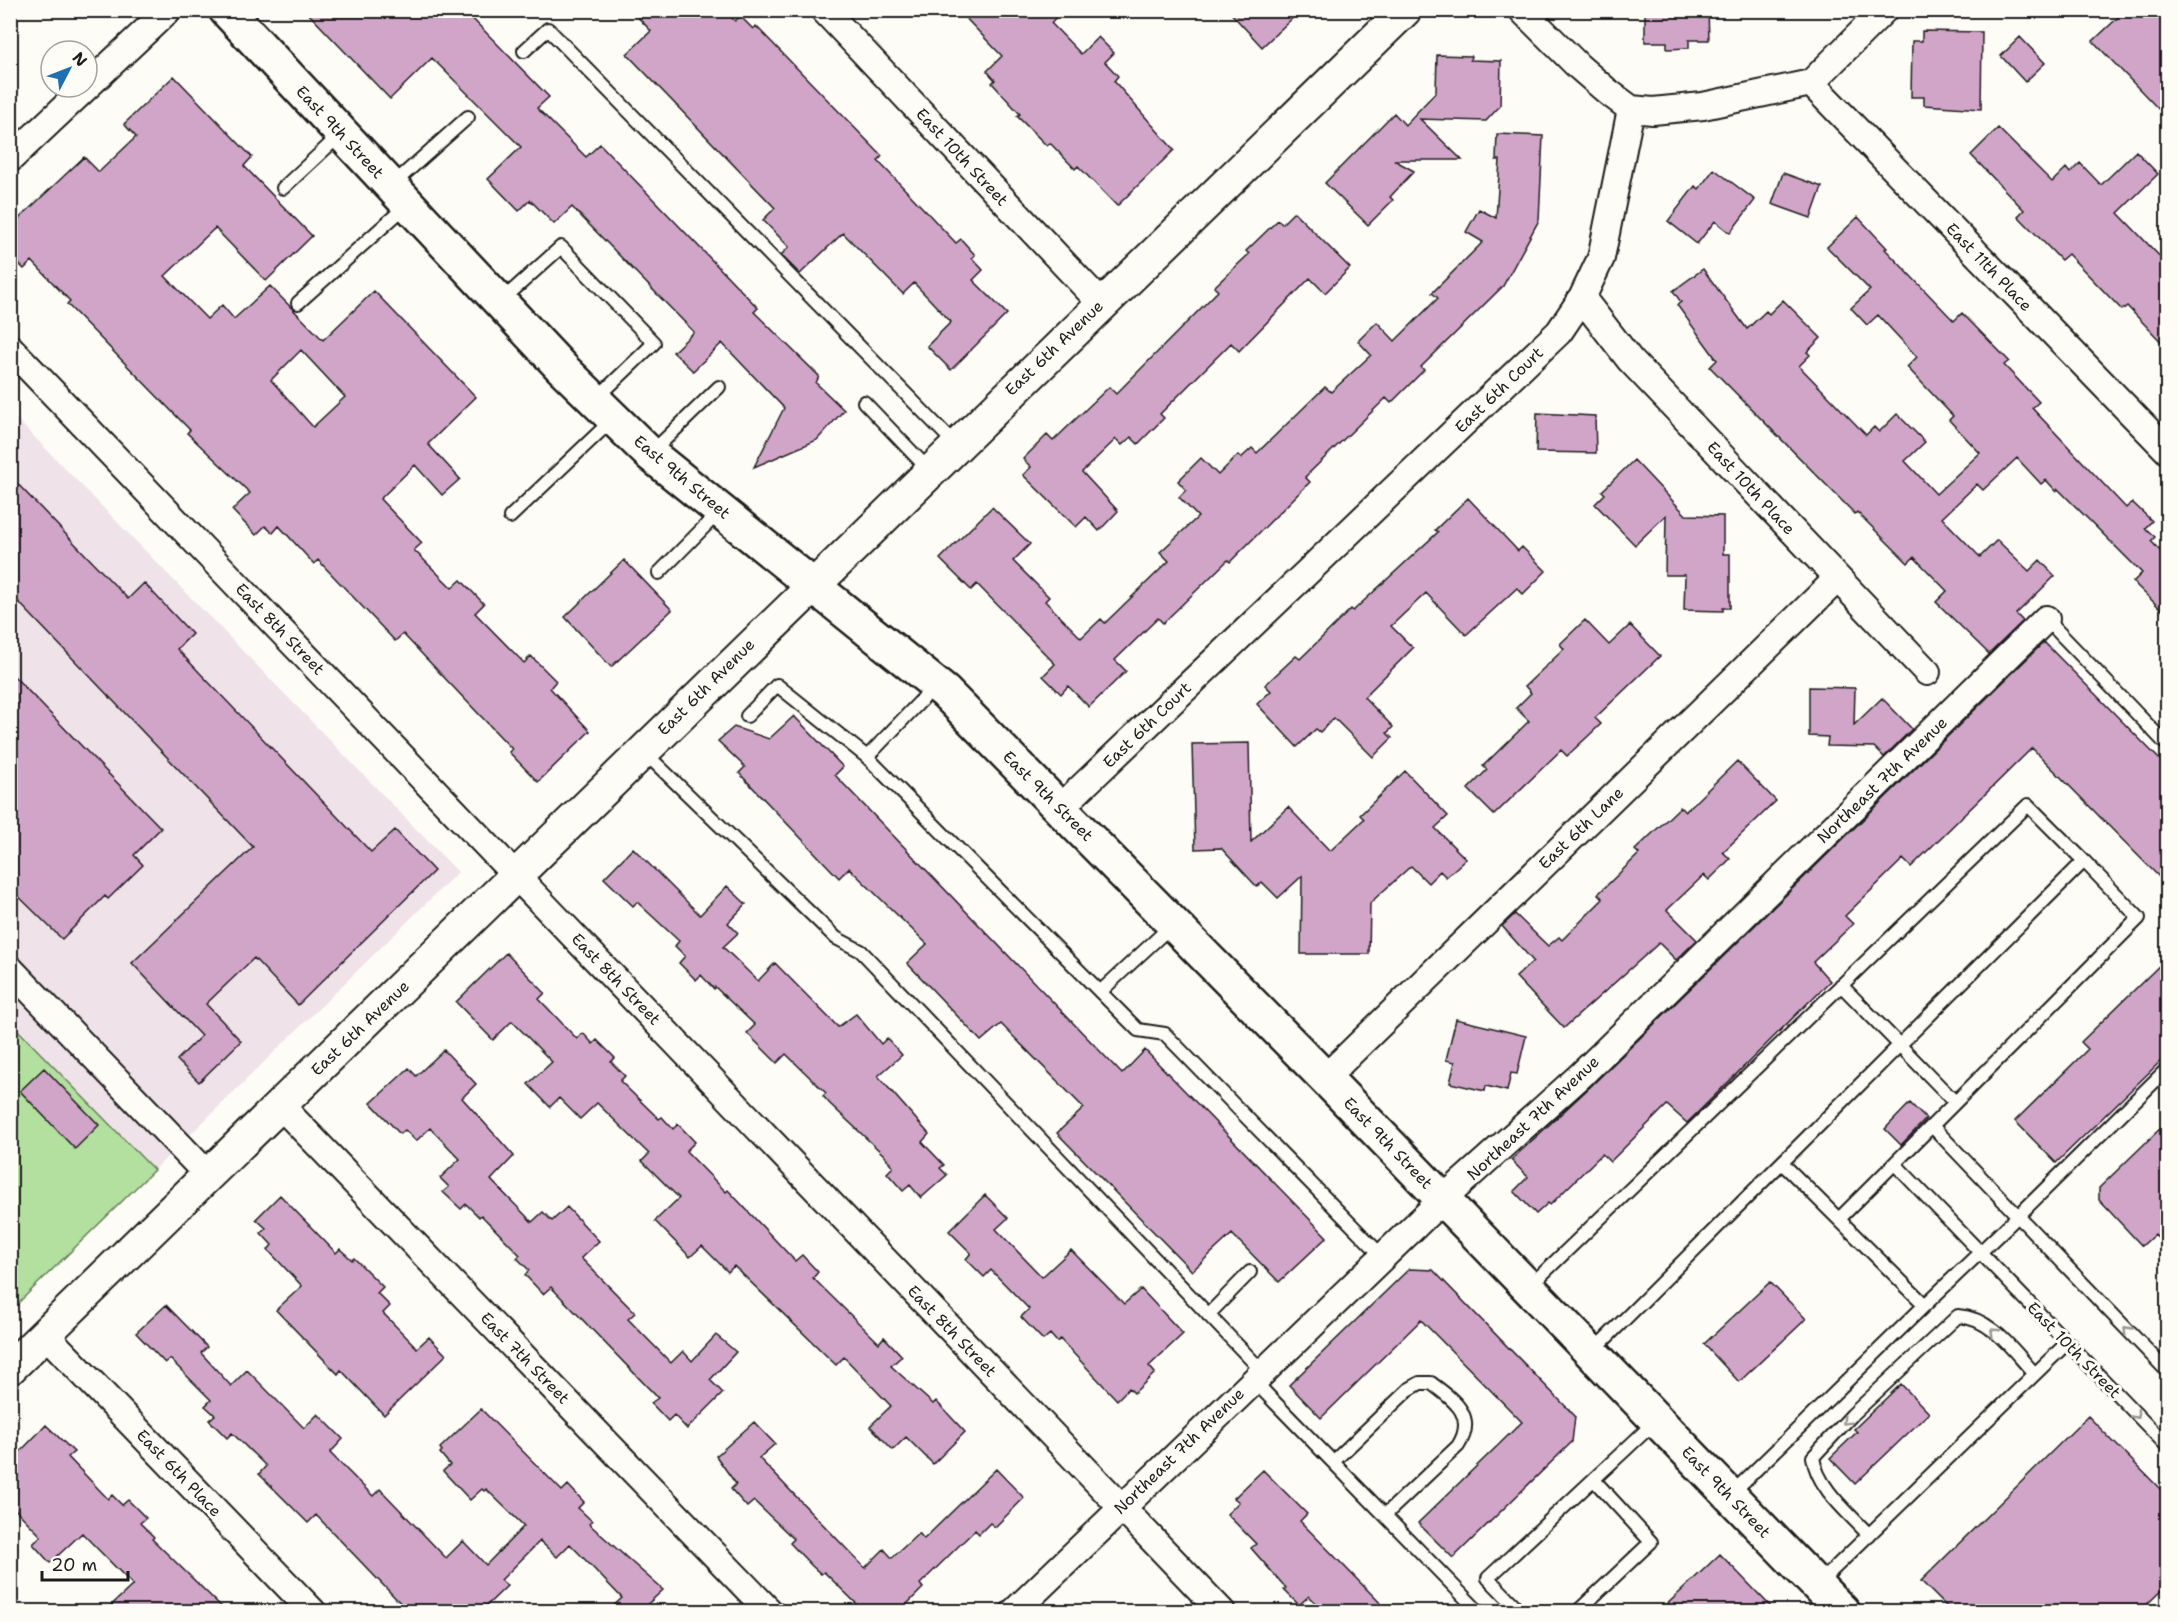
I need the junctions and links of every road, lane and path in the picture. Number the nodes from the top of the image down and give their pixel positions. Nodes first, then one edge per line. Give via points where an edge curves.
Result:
1 (168, 10) edge
2 (226, 10) edge
3 (824, 10) edge
4 (1405, 10) edge
5 (1522, 10) edge
6 (1884, 10) edge
7 (524, 51) dead end
8 (1811, 83) junction
9 (1631, 109) junction
10 (468, 117) dead end
11 (342, 134) junction
12 (10, 159) edge
13 (283, 188) dead end
14 (400, 195) junction
15 (1582, 298) junction
16 (500, 302) junction
17 (298, 303) dead end
18 (1101, 303) junction
19 (10, 348) edge
20 (719, 387) dead end
21 (864, 402) dead end
22 (604, 409) junction
23 (955, 444) junction
24 (2168, 451) edge
25 (650, 454) junction
26 (929, 470) junction
27 (721, 510) junction
28 (510, 517) dead end
29 (659, 573) dead end
30 (1837, 579) junction
31 (812, 582) junction
32 (2046, 619) joint
33 (1927, 672) dead end
34 (936, 685) junction
35 (747, 716) dead end
36 (2168, 746) edge
37 (642, 750) junction
38 (867, 757) junction
39 (1060, 808) junction
40 (2084, 861) junction
41 (516, 875) junction
42 (1174, 924) junction
43 (10, 969) edge
44 (1841, 985) junction
45 (1100, 992) junction
46 (1899, 1045) junction
47 (2168, 1068) edge
48 (1325, 1077) junction
49 (1955, 1102) junction
50 (280, 1105) junction
51 (1932, 1126) junction
52 (1782, 1162) junction
53 (1894, 1164) junction
54 (208, 1174) junction
55 (1443, 1199) junction
56 (2018, 1216) junction
57 (1840, 1218) junction
58 (1980, 1253) junction
59 (1383, 1257) junction
60 (1250, 1272) dead end
61 (1529, 1287) junction
62 (1925, 1305) junction
63 (1208, 1315) junction
64 (45, 1334) junction
65 (2067, 1343) junction
66 (1592, 1352) junction
67 (10, 1368) edge
68 (2168, 1372) edge
69 (2035, 1374) junction
70 (1258, 1376) junction
71 (1657, 1420) junction
72 (2168, 1447) edge
73 (1333, 1462) junction
74 (1593, 1480) junction
75 (1729, 1496) junction
76 (1121, 1507) junction
77 (1385, 1515) junction
78 (1869, 1535) junction
79 (1817, 1585) junction
80 (313, 1611) edge
81 (770, 1611) edge
82 (1014, 1611) edge
83 (1222, 1611) edge
84 (1479, 1611) edge
85 (1521, 1611) edge
86 (1577, 1611) edge
87 (1843, 1611) edge

1 - 12 street
2 - 11 main road, East 9th Street
3 - 18 street, East 10th Street
4 - 18 street, East 6th Avenue
5 - 9 street via 1578,66
6 - 8 street
7 - 23 lane via 548,28
8 - 9 street via 1671,111
8 - 24 street, East 11th Place
9 - 15 street, East 6th Court via 1601,258
10 - 14 lane
11 - 13 lane
11 - 14 main road, East 9th Street
14 - 16 main road, East 9th Street
14 - 17 lane
15 - 30 street, East 10th Place via 1630,360
15 - 39 street, East 6th Court via 1559,332
16 - 22 main road, East 9th Street
16 - 22 lane via 561,247 654,343
18 - 23 street, East 6th Avenue
19 - 41 street, East 8th Street
20 - 25 lane
21 - 26 lane
22 - 25 main road, East 9th Street
22 - 28 lane
23 - 26 street, East 6th Avenue
25 - 27 main road, East 9th Street
26 - 31 street, East 6th Avenue
27 - 29 lane
27 - 31 main road, East 9th Street
30 - 33 street, East 10th Place
30 - 48 street, East 6th Lane
31 - 34 main road, East 9th Street
31 - 37 street, East 6th Avenue
32 - 36 lane
32 - 55 street, Northeast 7th Avenue via 1580,1076
34 - 38 lane
34 - 39 main road, East 9th Street
35 - 38 lane via 777,685
37 - 41 street, East 6th Avenue
37 - 63 lane via 836,938 861,951
38 - 45 lane
39 - 42 main road, East 9th Street
40 - 44 lane via 2028,805
40 - 46 lane
40 - 49 lane via 2139,918
41 - 50 street, East 6th Avenue
41 - 76 street, East 8th Street
42 - 45 lane
42 - 48 main road, East 9th Street
43 - 54 street
44 - 46 lane
44 - 61 lane
45 - 59 lane via 1138,1030 1165,1034
46 - 49 lane
46 - 52 lane
47 - 56 lane
48 - 55 main road, East 9th Street
49 - 51 lane
50 - 54 street, East 6th Avenue
50 - 81 street, East 7th Street
51 - 53 lane
51 - 56 lane
52 - 57 lane
52 - 66 lane
53 - 57 lane
53 - 58 lane, East 10th Street
54 - 64 street, East 6th Avenue
55 - 59 street, Northeast 7th Avenue
55 - 61 main road, East 9th Street
56 - 58 lane
68 -> 56 lane
57 - 62 lane
58 - 62 lane
58 - 65 lane, East 10th Street
59 - 70 street, Northeast 7th Avenue
60 - 63 lane
61 - 66 main road, East 9th Street
62 - 75 lane
63 - 70 lane
64 - 67 street, East 6th Avenue
64 - 80 street, East 6th Place
65 - 69 lane
65 -> 72 lane, East 10th Street
66 - 71 main road, East 9th Street
69 - 78 lane
69 -> 78 lane via 1989,1326 1972,1317 1958,1316 1852,1415 1813,1457 1815,1471 1825,1486
70 - 73 lane
70 - 76 street, Northeast 7th Avenue
71 - 74 lane
71 - 75 main road, East 9th Street
73 - 77 lane
73 - 77 lane via 1420,1383 1431,1383 1461,1409 1467,1421 1458,1446
74 - 85 lane via 1488,1578
74 - 86 lane via 1652,1542
75 - 79 main road, East 9th Street
76 - 82 street, Northeast 7th Avenue
76 - 83 street, East 8th Street
77 - 84 lane
78 - 79 lane
79 - 87 main road, East 9th Street

